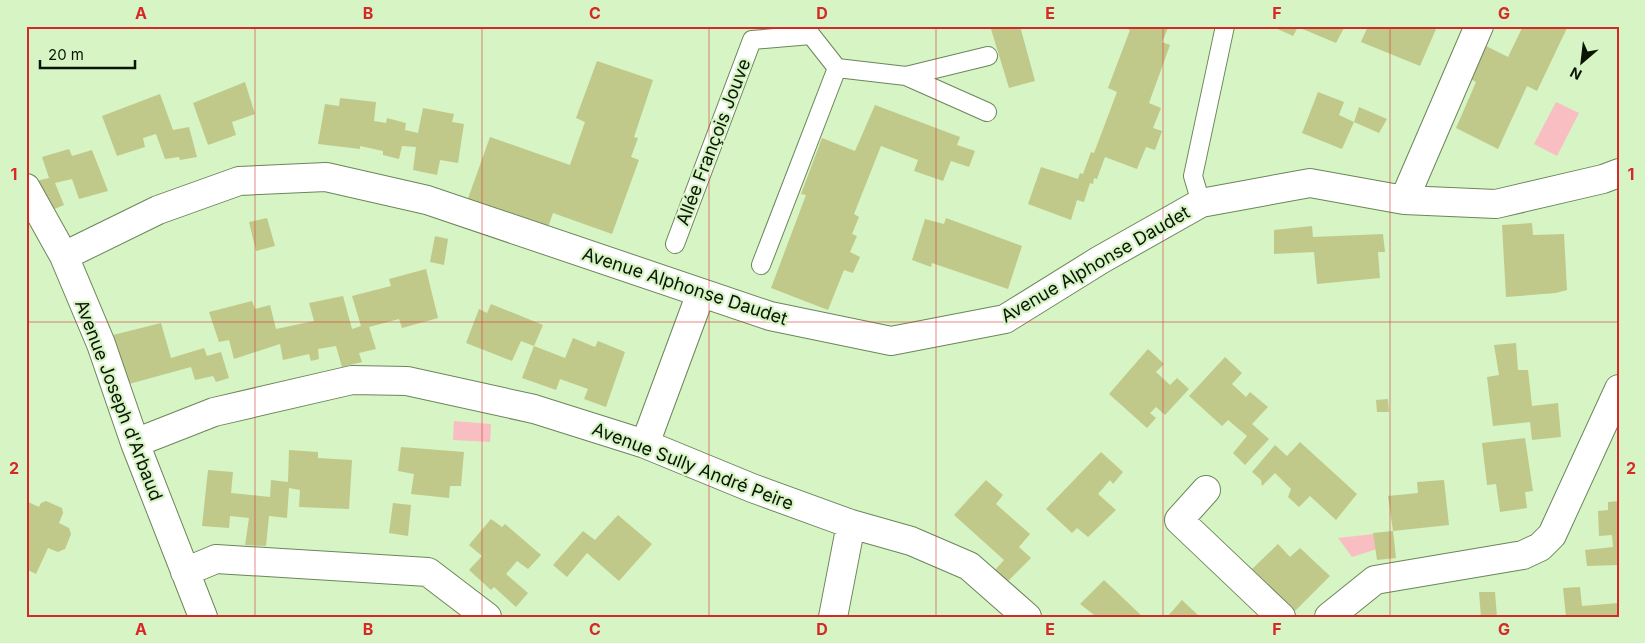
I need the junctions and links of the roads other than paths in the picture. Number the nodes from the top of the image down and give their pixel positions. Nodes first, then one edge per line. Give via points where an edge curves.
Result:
1 (1224, 26) edge
2 (1479, 26) edge
3 (811, 31) edge
4 (752, 33) edge
5 (988, 56) dead end
6 (837, 68) junction
7 (906, 76) junction
8 (987, 112) dead end
9 (1619, 172) edge
10 (28, 198) edge
11 (1404, 200) junction
12 (1201, 203) junction
13 (674, 244) dead end
14 (64, 256) junction
15 (761, 265) dead end
16 (701, 293) junction
17 (1619, 389) edge
18 (135, 444) junction
19 (645, 444) junction
20 (1206, 490) dead end
21 (851, 524) junction
22 (185, 572) junction
23 (203, 617) edge
24 (487, 617) edge
25 (832, 617) edge
26 (1027, 617) edge
27 (1282, 617) edge
28 (1329, 617) edge

1 - 12 lane via 1193,176
2 - 11 street
3 - 4 lane, Allée François Jouve
3 - 6 lane, Allée François Jouve
4 - 13 lane, Allée François Jouve
5 - 7 lane
6 - 7 lane
6 - 15 lane
7 - 8 lane
9 - 11 street, Avenue Alphonse Daudet via 1603,179 1496,204
10 - 14 street, Avenue Joseph d'Arbaud
11 - 12 street, Avenue Alphonse Daudet via 1310,183
12 - 16 street, Avenue Alphonse Daudet via 1005,319 891,341 770,316
14 - 16 street, Avenue Alphonse Daudet via 158,210 239,181 326,177 427,200
14 - 18 street, Avenue Joseph d'Arbaud via 101,344
16 - 19 street
17 - 28 street via 1552,535 1540,546 1523,555 1375,580
18 - 19 street, Avenue Sully André Peire via 214,412 352,380 407,381 534,409
18 - 22 street, Avenue Joseph d'Arbaud
19 - 21 street, Avenue Sully André Peire
20 - 27 street via 1179,520
21 - 25 street
21 - 26 street, Avenue Sully André Peire via 911,541 970,566
22 - 23 street, Avenue Joseph d'Arbaud
22 - 24 street via 216,559 428,572

